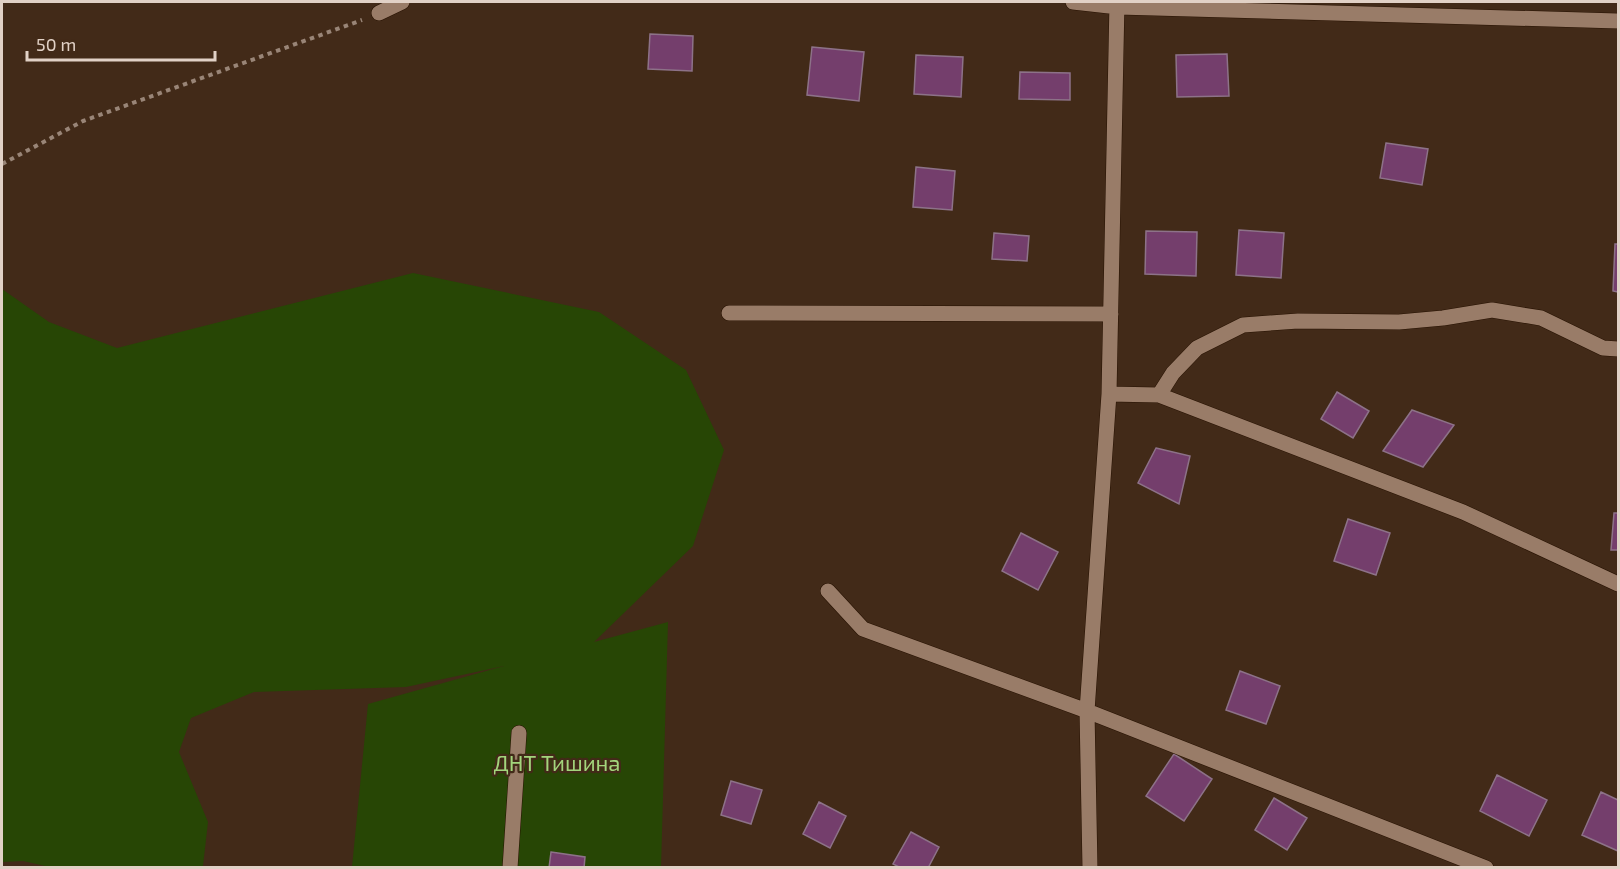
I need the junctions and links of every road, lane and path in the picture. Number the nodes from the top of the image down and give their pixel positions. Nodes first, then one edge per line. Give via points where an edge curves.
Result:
1 (402, 2) edge
2 (1073, 2) edge
3 (1118, 4) edge
4 (379, 13) joint
5 (1618, 21) edge
6 (2, 164) edge
7 (729, 313) dead end
8 (1110, 314) junction
9 (1618, 349) edge
10 (1109, 393) junction
11 (1159, 395) junction
12 (1618, 584) edge
13 (828, 591) dead end
14 (1087, 711) junction
15 (519, 733) dead end
16 (510, 867) edge
17 (1090, 867) edge
18 (1486, 867) edge

1 - 4 street
2 - 3 street
3 - 5 street
3 - 8 street
4 - 6 path via 83,121
7 - 8 street
8 - 10 street
9 - 11 street via 1603,348 1541,318 1492,310 1399,322 1243,325 1197,348
10 - 11 street
10 - 14 street
11 - 12 street via 1463,512
13 - 14 street via 862,629
14 - 17 street
14 - 18 street
15 - 16 street

